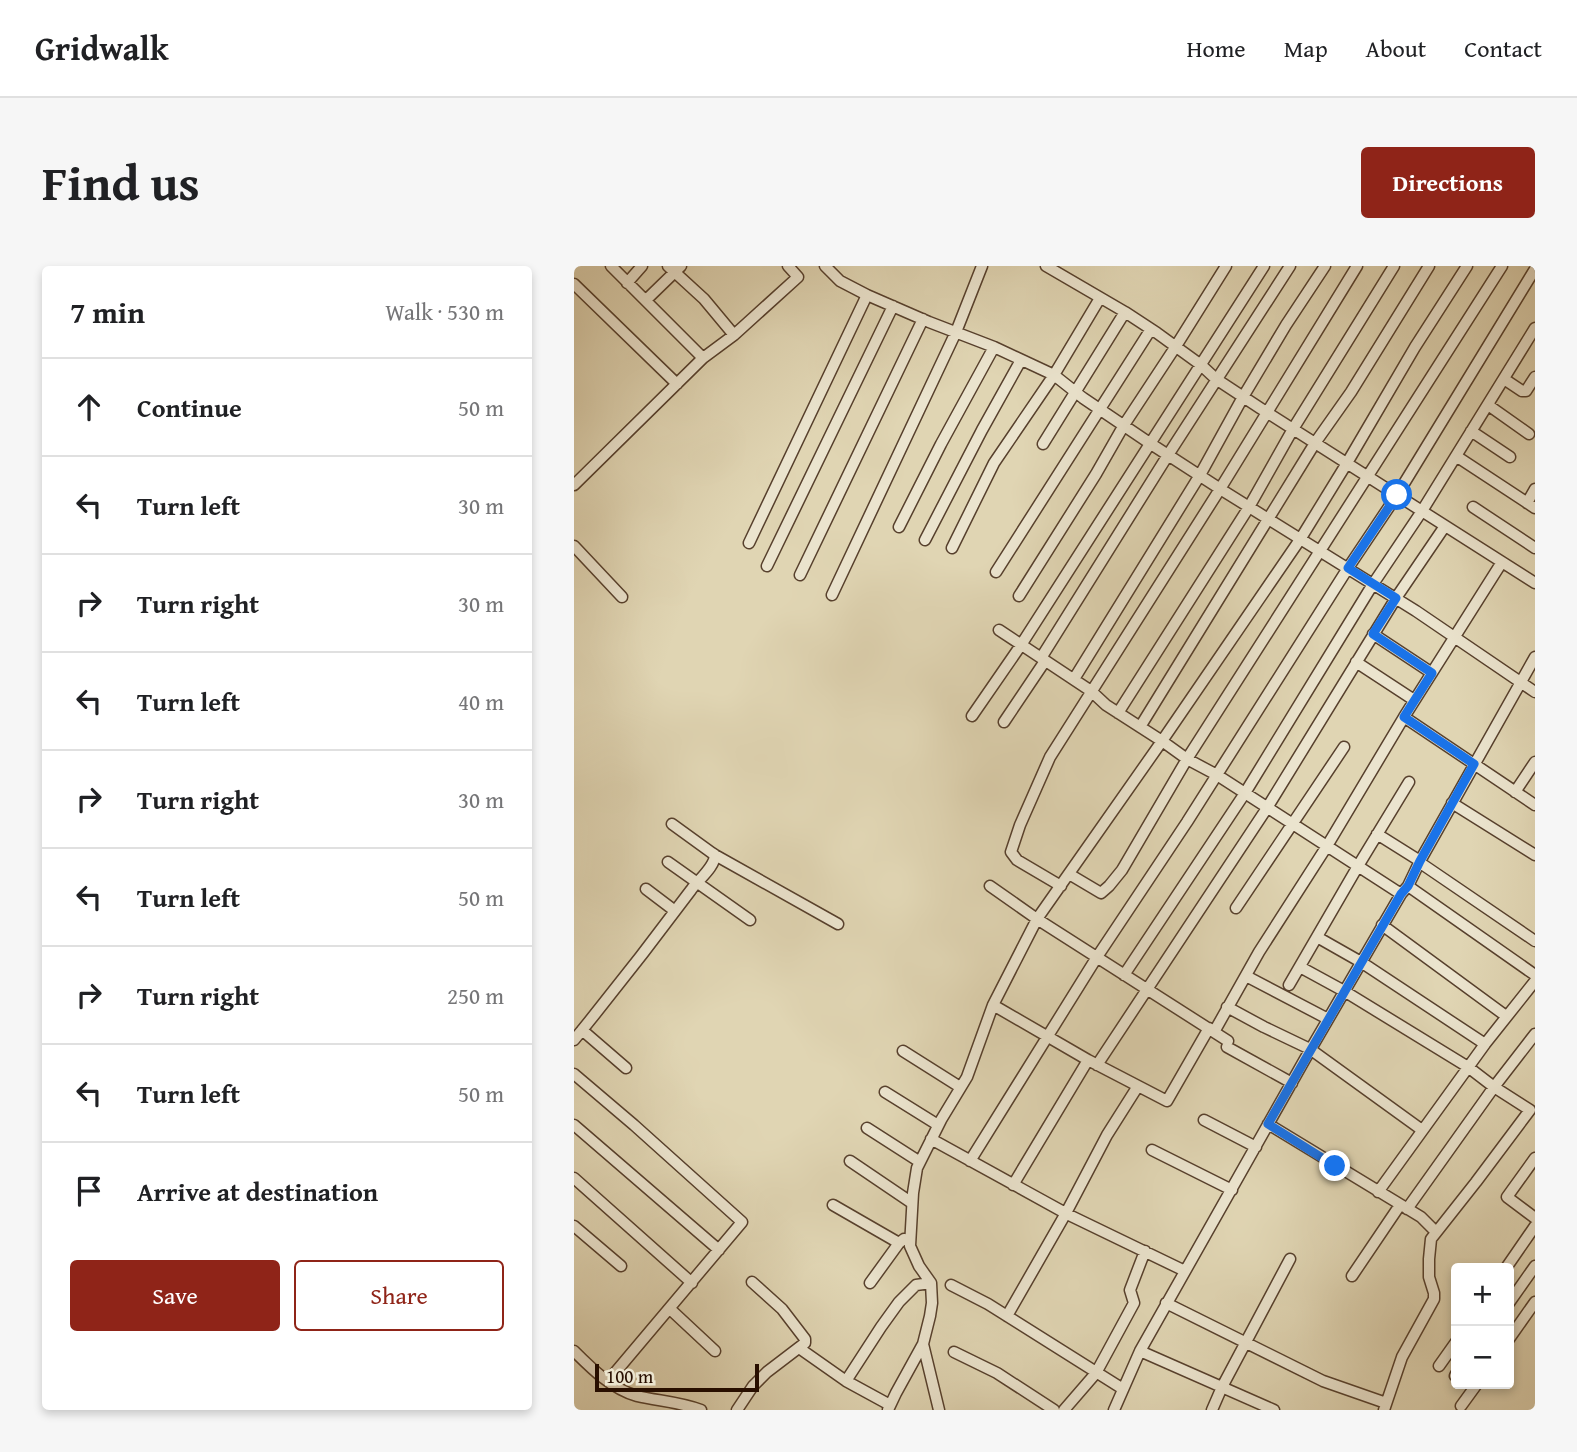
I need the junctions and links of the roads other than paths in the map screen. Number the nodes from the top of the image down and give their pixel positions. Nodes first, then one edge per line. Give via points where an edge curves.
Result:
1 (611, 266) edge
2 (642, 266) edge
3 (788, 266) edge
4 (825, 266) edge
5 (982, 266) edge
6 (1046, 266) edge
7 (1226, 266) edge
8 (1264, 266) edge
9 (1290, 266) edge
10 (1325, 266) edge
11 (1357, 266) edge
12 (1394, 266) edge
13 (1429, 266) edge
14 (1467, 266) edge
15 (1502, 266) edge
16 (675, 268) edge
17 (1535, 269) edge
18 (627, 283) junction
19 (574, 284) edge
20 (867, 295) junction
21 (1100, 298) junction
22 (646, 300) junction
23 (893, 306) junction
24 (1125, 312) junction
25 (923, 319) junction
26 (1535, 328) edge
27 (1151, 329) junction
28 (956, 332) junction
29 (734, 335) junction
30 (1176, 346) junction
31 (994, 347) junction
32 (703, 358) junction
33 (1021, 360) junction
34 (1201, 365) junction
35 (1054, 375) junction
36 (1535, 377) edge
37 (1216, 379) junction
38 (1504, 379) junction
39 (677, 384) junction
40 (1075, 391) junction
41 (1243, 397) junction
42 (1488, 405) junction
43 (1100, 410) junction
44 (1267, 413) junction
45 (1124, 425) junction
46 (1293, 429) junction
47 (1471, 431) junction
48 (1529, 433) dead end
49 (1315, 443) junction
50 (1043, 444) dead end
51 (1151, 444) junction
52 (1168, 455) junction
53 (1456, 456) junction
54 (1510, 457) dead end
55 (1347, 463) junction
56 (1200, 475) junction
57 (1367, 477) junction
58 (574, 485) edge
59 (1220, 489) junction
60 (1535, 489) edge
61 (1397, 495) junction
62 (1531, 506) edge
63 (1249, 507) junction
64 (1473, 507) dead end
65 (1422, 510) junction
66 (1269, 519) junction
67 (1445, 526) junction
68 (899, 527) dead end
69 (1301, 538) junction
70 (926, 540) dead end
71 (749, 543) dead end
72 (574, 546) edge
73 (952, 548) dead end
74 (1535, 548) edge
75 (1320, 550) junction
76 (1502, 562) junction
77 (767, 566) dead end
78 (1348, 568) junction
79 (996, 572) dead end
80 (800, 575) dead end
81 (1535, 583) edge
82 (1373, 584) junction
83 (832, 594) dead end
84 (1019, 596) dead end
85 (622, 597) dead end
86 (1396, 598) junction
87 (999, 630) dead end
88 (1373, 634) junction
89 (1455, 637) junction
90 (1021, 645) junction
91 (1535, 657) edge
92 (1043, 659) junction
93 (1356, 662) junction
94 (1432, 673) junction
95 (1073, 679) junction
96 (1520, 682) junction
97 (1091, 691) junction
98 (1535, 692) edge
99 (1414, 700) junction
100 (1118, 713) junction
101 (972, 716) dead end
102 (1404, 717) junction
103 (1004, 722) dead end
104 (1140, 727) junction
105 (1162, 741) junction
106 (1344, 747) dead end
107 (1187, 759) junction
108 (1535, 762) edge
109 (1474, 764) junction
110 (1217, 775) junction
111 (1409, 782) dead end
112 (1515, 792) junction
113 (1245, 793) junction
114 (1452, 803) junction
115 (1535, 805) edge
116 (1267, 808) junction
117 (672, 824) dead end
118 (1292, 824) junction
119 (1377, 834) junction
120 (1327, 846) junction
121 (715, 855) junction
122 (1535, 856) edge
123 (667, 862) dead end
124 (1419, 862) junction
125 (1358, 866) junction
126 (1069, 874) junction
127 (697, 882) junction
128 (990, 886) dead end
129 (1060, 886) junction
130 (646, 889) dead end
131 (1404, 890) junction
132 (1236, 908) dead end
133 (675, 911) junction
134 (750, 919) dead end
135 (1037, 919) junction
136 (838, 924) dead end
137 (1382, 925) junction
138 (1317, 937) junction
139 (1535, 940) edge
140 (1097, 957) junction
141 (1361, 962) junction
142 (1300, 967) junction
143 (1124, 975) junction
144 (1535, 975) edge
145 (1246, 976) junction
146 (1535, 981) edge
147 (1289, 985) dead end
148 (1147, 989) junction
149 (1344, 991) junction
150 (993, 1005) junction
151 (1227, 1007) junction
152 (1506, 1016) junction
153 (1328, 1019) junction
154 (582, 1030) junction
155 (1211, 1030) junction
156 (1535, 1034) edge
157 (1047, 1037) junction
158 (574, 1040) edge
159 (1485, 1044) junction
160 (1310, 1049) junction
161 (903, 1051) dead end
162 (1092, 1063) junction
163 (1468, 1067) junction
164 (626, 1068) dead end
165 (574, 1074) edge
166 (1292, 1083) junction
167 (1138, 1086) junction
168 (960, 1087) junction
169 (1494, 1087) junction
170 (885, 1092) dead end
171 (1533, 1109) edge
172 (1203, 1121) dead end
173 (1268, 1124) junction
174 (574, 1125) edge
175 (938, 1125) junction
176 (867, 1128) dead end
177 (1422, 1130) junction
178 (931, 1139) junction
179 (1256, 1147) junction
180 (1152, 1150) dead end
181 (850, 1161) dead end
182 (970, 1161) junction
183 (920, 1162) junction
184 (1534, 1163) edge
185 (574, 1178) edge
186 (1013, 1185) junction
187 (1231, 1190) junction
188 (1378, 1192) junction
189 (912, 1203) junction
190 (833, 1205) dead end
191 (1404, 1207) junction
192 (1066, 1213) junction
193 (1535, 1218) edge
194 (574, 1226) edge
195 (1535, 1226) edge
196 (1436, 1232) junction
197 (911, 1234) junction
198 (899, 1243) junction
199 (719, 1250) junction
200 (1145, 1251) junction
201 (1290, 1259) dead end
202 (1509, 1263) edge
203 (621, 1266) dead end
204 (1535, 1266) edge
205 (1185, 1271) junction
206 (1352, 1276) dead end
207 (752, 1282) dead end
208 (692, 1283) junction
209 (870, 1283) dead end
210 (931, 1283) junction
211 (951, 1285) dead end
212 (1514, 1296) edge
213 (1166, 1303) junction
214 (1535, 1303) edge
215 (670, 1309) junction
216 (1007, 1316) junction
217 (1514, 1332) edge
218 (1246, 1342) junction
219 (923, 1344) junction
220 (799, 1348) junction
221 (1451, 1349) edge
222 (1140, 1350) junction
223 (574, 1351) edge
224 (715, 1351) dead end
225 (954, 1352) dead end
226 (1439, 1366) dead end
227 (1096, 1373) junction
228 (608, 1381) junction
229 (846, 1381) junction
230 (1222, 1387) junction
231 (1123, 1389) junction
232 (1473, 1389) edge
233 (1461, 1406) dead end
234 (1385, 1407) edge
235 (889, 1408) edge
236 (699, 1410) edge
237 (737, 1410) edge
238 (939, 1410) edge
239 (1054, 1410) edge
240 (1064, 1410) edge
241 (1114, 1410) edge
242 (1212, 1410) edge
243 (1274, 1410) edge

1 - 18 street
2 - 18 street
3 - 29 street via 797,277
4 - 20 street
5 - 28 street
6 - 21 street
7 - 30 street
8 - 34 street
9 - 37 street
10 - 41 street
11 - 44 street
12 - 46 street
13 - 49 street
14 - 55 street
15 - 57 street
16 - 22 street
16 - 29 street
17 - 61 street
18 - 22 street
19 - 39 street
20 - 23 street
20 - 71 street
21 - 24 street
21 - 35 street
22 - 32 street
23 - 25 street
23 - 77 street
24 - 27 street
24 - 40 street
25 - 28 street
25 - 80 street
26 - 38 street
27 - 30 street
27 - 43 street
28 - 31 street
28 - 83 street
29 - 32 street
30 - 34 street
30 - 45 street
31 - 33 street
31 - 68 street
32 - 39 street
33 - 35 street
33 - 70 street
34 - 37 street
34 - 51 street
35 - 40 street
35 - 73 street via 994,463
36 - 38 street via 1526,391
37 - 41 street
37 - 52 street
38 - 42 street
39 - 58 street
40 - 43 street
40 - 50 street
41 - 44 street
41 - 56 street
42 - 47 street
42 - 48 street
43 - 45 street
43 - 79 street
44 - 46 street
44 - 59 street
45 - 51 street
45 - 84 street
46 - 49 street
46 - 63 street
47 - 53 street
47 - 54 street
49 - 55 street
49 - 66 street
51 - 52 street
51 - 90 street
52 - 56 street
52 - 92 street
53 - 62 street
53 - 65 street
55 - 57 street
55 - 69 street
56 - 59 street
56 - 95 street
57 - 61 street
57 - 75 street
59 - 63 street
59 - 97 street
60 - 62 street
61 - 65 street
61 - 78 street
63 - 66 street
63 - 100 street
64 - 74 street
65 - 67 street
65 - 82 street
66 - 69 street
66 - 104 street
67 - 76 street
67 - 86 street
69 - 75 street
69 - 105 street
72 - 85 street
75 - 78 street
75 - 107 street
76 - 81 street
76 - 89 street
78 - 82 street
78 - 110 street
82 - 86 street
82 - 113 street
86 - 88 street
86 - 89 street
87 - 90 street
88 - 93 street
88 - 94 street
89 - 94 street
89 - 96 street
90 - 92 street
90 - 101 street
91 - 96 street
92 - 95 street
92 - 103 street
93 - 99 street
93 - 116 street
94 - 99 street
95 - 97 street
96 - 98 street
96 - 109 street
97 - 100 street
97 - 129 street via 1050,757 1011,848 1017,860
99 - 102 street
100 - 104 street
102 - 109 street
102 - 120 street
104 - 105 street
105 - 107 street
105 - 126 street
106 - 118 street
107 - 110 street
107 - 126 street via 1109,886 1101,893
108 - 112 street
109 - 112 street
109 - 114 street
110 - 113 street
110 - 140 street
111 - 119 street
112 - 115 street
113 - 116 street
113 - 143 street
114 - 122 street
114 - 124 street
116 - 118 street
116 - 148 street
117 - 121 street
118 - 120 street
118 - 132 street
119 - 124 street
119 - 125 street
120 - 125 street
120 - 145 street
121 - 127 street
121 - 136 street
123 - 127 street
124 - 131 street
124 - 139 street
125 - 131 street
125 - 138 street
126 - 129 street
127 - 133 street
127 - 134 street
128 - 135 street
129 - 135 street
130 - 133 street
131 - 137 street
131 - 144 street
133 - 154 street
135 - 140 street
135 - 150 street
137 - 141 street
137 - 152 street
138 - 141 street
138 - 142 street
140 - 143 street
140 - 157 street
141 - 149 street
141 - 159 street
142 - 147 street
142 - 149 street
143 - 148 street
145 - 151 street
145 - 153 street
146 - 152 street
148 - 155 street
148 - 162 street
149 - 153 street
149 - 163 street
150 - 157 street
150 - 168 street
151 - 155 street
151 - 160 street
152 - 159 street
153 - 160 street
154 - 158 street
154 - 164 street
155 - 166 street
155 - 167 street via 1167,1101
156 - 169 street
157 - 162 street
157 - 182 street
159 - 163 street
160 - 166 street
160 - 177 street
161 - 168 street
162 - 167 street
162 - 186 street
163 - 169 street
163 - 177 street
165 - 199 street via 742,1222
166 - 173 street
167 - 192 street
168 - 175 street
169 - 171 street
169 - 191 street
170 - 175 street
171 - 196 street
172 - 179 street
173 - 179 street
173 - 188 street
174 - 199 street
175 - 178 street
176 - 183 street
177 - 188 street
178 - 182 street
178 - 183 street
179 - 187 street
180 - 187 street
181 - 189 street
182 - 186 street
183 - 189 street
184 - 193 street via 1507,1197
185 - 208 street
186 - 192 street
187 - 205 street
188 - 191 street
189 - 197 street
190 - 198 street
191 - 196 street
191 - 206 street
192 - 200 street
192 - 216 street
194 - 203 street
195 - 202 street
196 - 234 street via 1429,1259 1434,1300 1402,1357
197 - 198 street
197 - 210 street via 910,1245
198 - 209 street
199 - 208 street
200 - 205 street
200 - 227 street via 1130,1290 1134,1303
201 - 218 street
204 - 212 street
205 - 213 street
207 - 220 street via 791,1320 804,1339
208 - 215 street
210 - 219 street via 932,1303
210 - 229 street via 916,1285 899,1302
211 - 216 street
213 - 218 street
213 - 222 street
214 - 217 street
215 - 224 street
215 - 228 street
216 - 227 street
218 - 230 street
218 - 234 street
219 - 235 street
219 - 238 street
220 - 229 street
220 - 237 street via 753,1386
221 - 226 street
222 - 230 street
222 - 231 street
223 - 228 street
225 - 239 street
227 - 231 street
227 - 240 street
228 - 236 street via 635,1395
229 - 235 street
230 - 242 street
230 - 243 street
231 - 241 street
232 - 233 street

